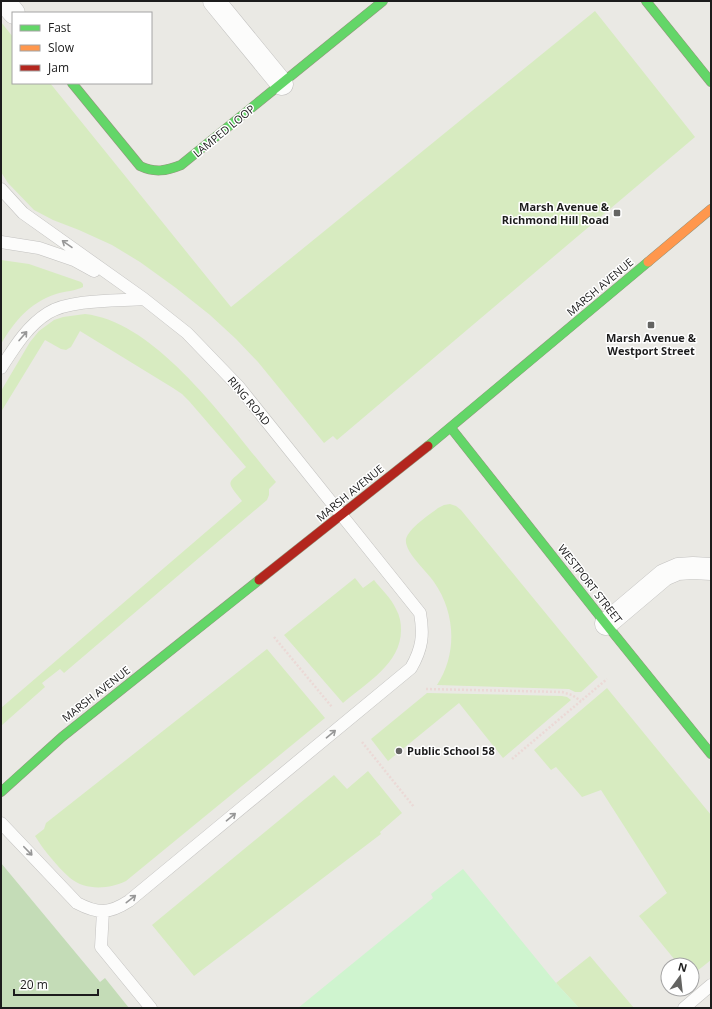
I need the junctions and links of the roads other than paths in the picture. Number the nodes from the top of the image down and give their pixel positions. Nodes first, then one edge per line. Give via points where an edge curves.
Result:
1 (4, 1) edge
2 (214, 1) edge
3 (384, 1) edge
4 (650, 2) edge
5 (13, 12) edge
6 (711, 82) edge
7 (73, 84) edge
8 (282, 84) junction
9 (1, 189) edge
10 (711, 209) edge
11 (1, 242) edge
12 (144, 299) junction
13 (1, 368) edge
14 (452, 428) junction
15 (342, 516) junction
16 (711, 569) edge
17 (606, 624) junction
18 (711, 754) edge
19 (1, 792) edge
20 (1, 823) edge
21 (103, 911) junction
22 (711, 985) edge
23 (150, 1008) edge
24 (684, 1008) edge

1 - 5 street
2 - 8 street
3 - 8 street, LAMPED LOOP
4 - 6 street
7 - 8 street, LAMPED LOOP via 140,166 157,172 181,165
12 -> 9 lane, RING ROAD via 23,213
10 - 14 street, MARSH AVENUE
11 - 12 lane, RING ROAD via 39,248 74,260
13 -> 12 lane via 16,344 48,312 67,305
12 - 15 lane, RING ROAD via 187,333 239,387
14 - 15 street, MARSH AVENUE
14 - 17 street, WESTPORT STREET
15 - 19 street, MARSH AVENUE via 62,737
21 -> 15 lane, RING ROAD via 117,909 128,901 411,668 422,642 423,627 420,613
16 - 17 street via 678,569 664,575
17 - 18 street, WESTPORT STREET
20 -> 21 lane via 77,903 89,909
21 - 23 lane via 101,947
22 - 24 lane

